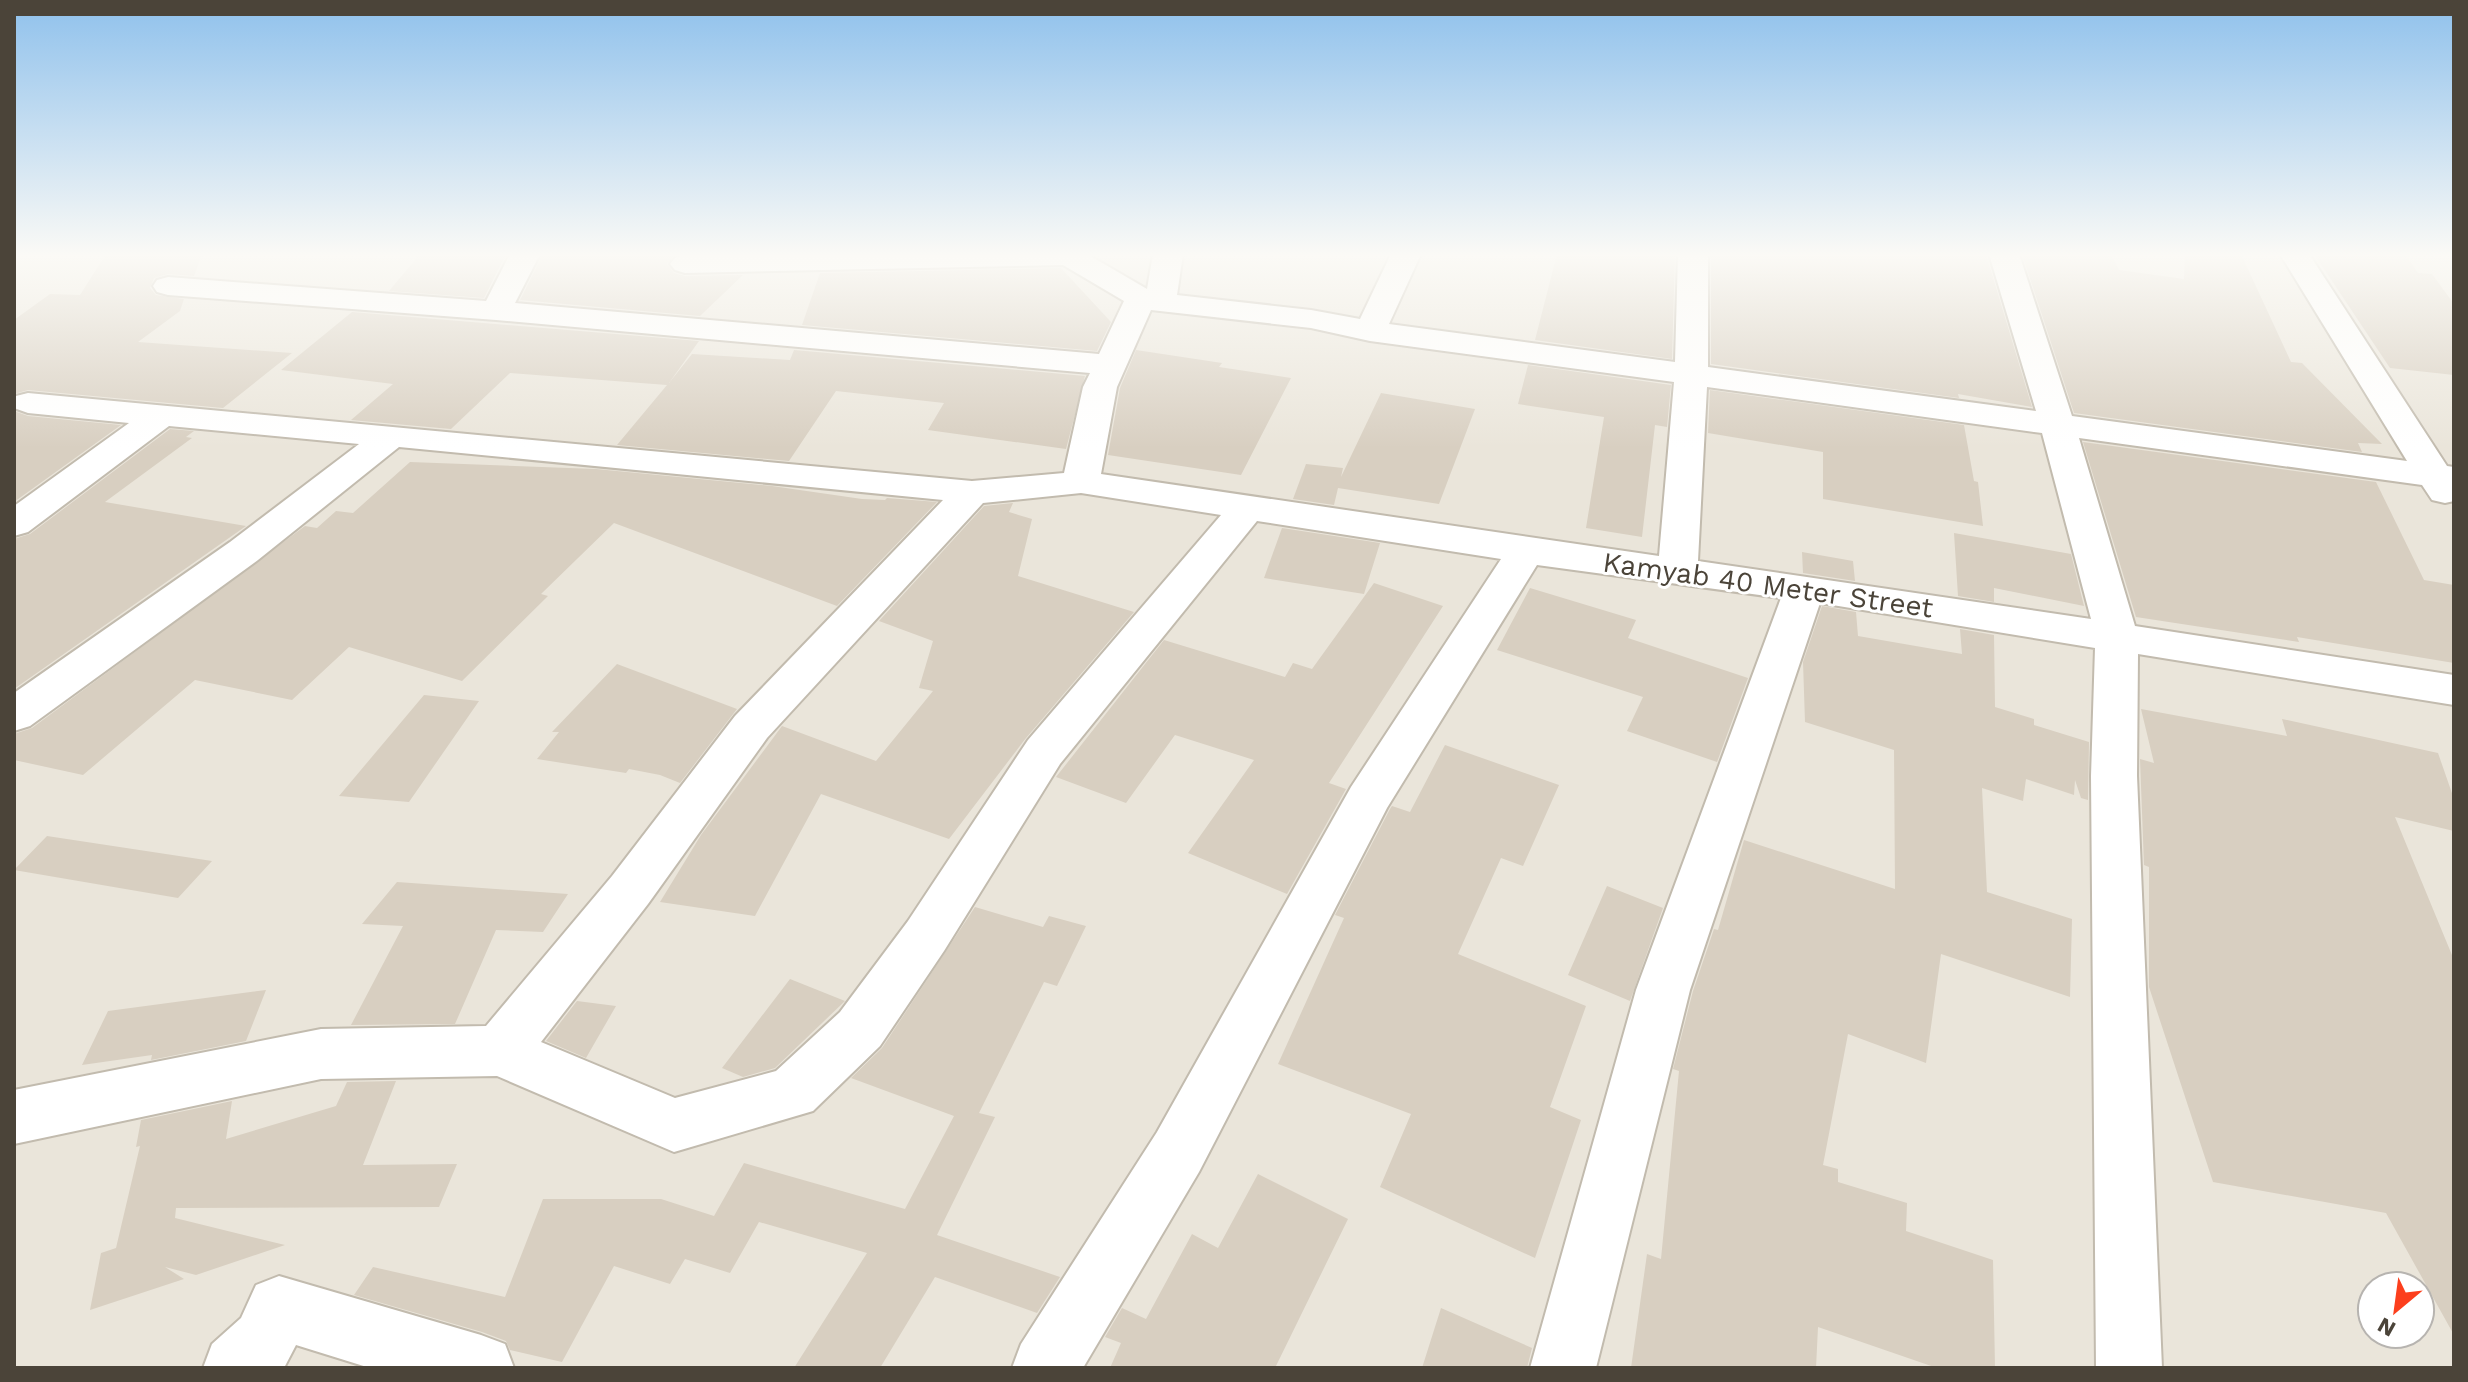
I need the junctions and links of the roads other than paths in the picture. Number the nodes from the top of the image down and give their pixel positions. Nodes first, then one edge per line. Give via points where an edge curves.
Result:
1 (581, 318) edge
2 (1139, 318) edge
3 (1307, 318) edge
4 (1376, 318) edge
5 (1692, 318) edge
6 (2024, 318) edge
7 (2338, 318) edge
8 (1370, 331) junction
9 (1110, 365) junction
10 (1691, 373) junction
11 (28, 403) dead end
12 (161, 416) junction
13 (2057, 422) junction
14 (390, 437) junction
15 (2444, 476) edge
16 (1081, 482) junction
17 (972, 492) junction
18 (2454, 507) edge
19 (1247, 508) junction
20 (14, 524) edge
21 (1526, 551) junction
22 (1678, 571) junction
23 (1805, 588) junction
24 (2117, 637) junction
25 (2454, 690) edge
26 (14, 715) edge
27 (500, 1051) junction
28 (14, 1117) edge
29 (236, 1368) edge
30 (481, 1368) edge
31 (1045, 1368) edge
32 (1563, 1368) edge
33 (2129, 1368) edge

1 - 9 street
2 - 9 street
3 - 8 street
4 - 8 street
5 - 10 street
6 - 13 street
7 - 15 street
8 - 10 street
9 - 16 street via 1100,387
10 - 13 street
10 - 22 street
11 - 12 street, Kamyab 40 Meter Street
12 - 14 street, Kamyab 40 Meter Street
12 - 20 street
13 - 15 street
13 - 24 street
14 - 17 street, Kamyab 40 Meter Street
14 - 26 street via 244,551
15 - 18 street
16 - 17 street, Kamyab 40 Meter Street
16 - 19 street, Kamyab 40 Meter Street
17 - 27 street via 751,727 630,890
19 - 21 street, Kamyab 40 Meter Street
19 - 27 street via 1044,752 860,1029 793,1093 674,1125
21 - 22 street, Kamyab 40 Meter Street
21 - 31 street via 1368,800 1178,1152
22 - 23 street, Kamyab 40 Meter Street
23 - 24 street, Kamyab 40 Meter Street
23 - 32 street via 1663,990
24 - 25 street, Kamyab 40 Meter Street
24 - 33 street via 2114,776
27 - 28 street via 321,1054
29 - 30 street via 264,1341 279,1308

